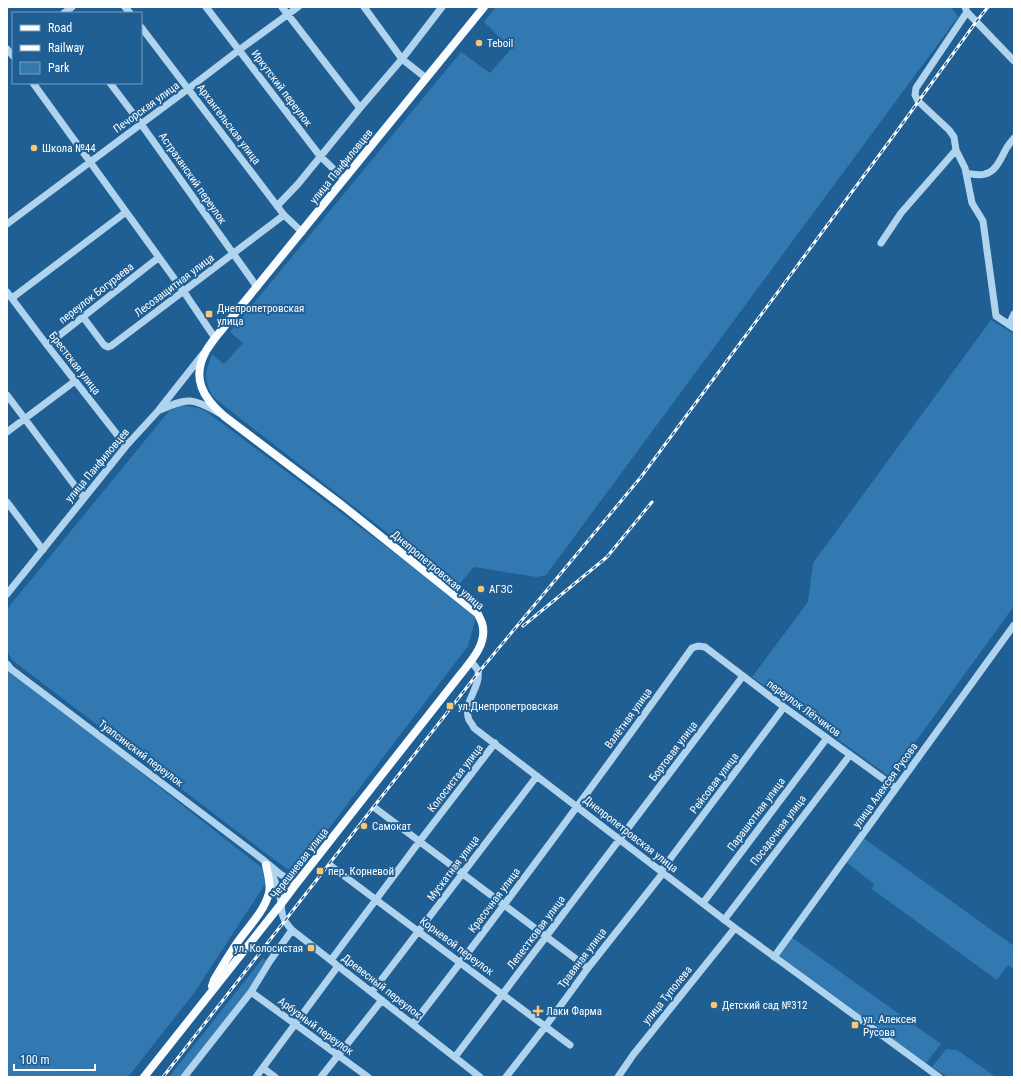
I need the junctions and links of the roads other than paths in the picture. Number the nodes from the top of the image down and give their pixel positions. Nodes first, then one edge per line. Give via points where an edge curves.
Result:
1 (206, 7) edge
2 (282, 7) edge
3 (298, 7) edge
4 (364, 7) edge
5 (442, 7) edge
6 (484, 7) edge
7 (966, 10) edge
8 (288, 15) junction
9 (142, 29) edge
10 (239, 50) junction
11 (402, 59) junction
12 (1014, 61) edge
13 (426, 78) junction
14 (34, 84) edge
15 (111, 84) edge
16 (188, 89) junction
17 (360, 108) junction
18 (141, 124) junction
19 (1014, 138) edge
20 (956, 150) junction
21 (320, 156) junction
22 (90, 162) junction
23 (966, 173) junction
24 (344, 179) junction
25 (277, 206) junction
26 (126, 212) junction
27 (284, 215) junction
28 (7, 224) edge
29 (302, 232) junction
30 (881, 243) dead end
31 (233, 253) junction
32 (158, 258) junction
33 (257, 287) junction
34 (184, 292) junction
35 (10, 295) edge
36 (1014, 314) edge
37 (83, 317) junction
38 (1011, 327) edge
39 (215, 338) junction
40 (47, 346) junction
41 (206, 351) junction
42 (75, 381) junction
43 (7, 395) edge
44 (158, 411) junction
45 (224, 416) junction
46 (25, 418) junction
47 (7, 432) edge
48 (126, 446) junction
49 (84, 498) junction
50 (7, 502) edge
51 (43, 550) junction
52 (7, 594) edge
53 (1014, 625) edge
54 (698, 646) joint
55 (471, 661) junction
56 (8, 665) edge
57 (743, 676) junction
58 (784, 707) junction
59 (827, 738) junction
60 (495, 744) junction
61 (850, 754) junction
62 (537, 776) junction
63 (896, 788) junction
64 (577, 807) junction
65 (375, 808) dead end
66 (620, 840) junction
67 (419, 842) junction
68 (264, 862) junction
69 (331, 866) dead end
70 (662, 872) junction
71 (463, 874) junction
72 (296, 884) junction
73 (376, 899) junction
74 (703, 903) junction
75 (281, 904) junction
76 (504, 905) junction
77 (724, 920) junction
78 (735, 928) junction
79 (292, 930) junction
80 (419, 931) junction
81 (546, 936) junction
82 (774, 957) junction
83 (331, 960) junction
84 (461, 963) junction
85 (338, 966) junction
86 (588, 968) junction
87 (251, 992) junction
88 (372, 992) junction
89 (210, 994) junction
90 (503, 994) junction
91 (382, 1000) junction
92 (295, 1024) junction
93 (413, 1024) junction
94 (545, 1027) junction
95 (570, 1045) dead end
96 (338, 1055) junction
97 (455, 1057) junction
98 (263, 1068) junction
99 (144, 1077) edge
100 (184, 1077) edge
101 (256, 1077) edge
102 (275, 1077) edge
103 (321, 1077) edge
104 (368, 1077) edge
105 (480, 1077) edge
106 (506, 1077) edge
107 (618, 1077) edge
108 (939, 1077) edge

1 - 10 street, Иркутский переулок
2 - 8 street
3 - 8 street, Печорская улица
4 - 11 street
5 - 11 street
6 - 13 main road, улица Панфиловцев
7 - 12 street
7 - 20 street via 916,88 915,95 918,101 949,130 954,137
8 - 10 street, Печорская улица
8 - 17 street
9 - 16 street, Архангельская улица
10 - 16 street, Печорская улица
10 - 21 street, Иркутский переулок
11 - 13 street
11 - 17 street
13 - 24 main road, улица Панфиловцев
14 - 22 street
15 - 18 street, Астраханский переулок
16 - 18 street, Печорская улица
16 - 25 street, Архангельская улица
17 - 21 street
18 - 22 street, Печорская улица
18 - 31 street, Астраханский переулок
19 - 23 street via 993,170 985,174
20 - 23 street
20 - 30 street via 901,213
21 - 24 street, Иркутский переулок
21 - 25 street
22 - 26 street
22 - 28 street, Печорская улица
23 - 38 street via 972,203 983,221 996,316
24 - 29 main road, улица Панфиловцев
25 - 27 street, Архангельская улица
26 - 32 street
26 - 35 street
27 - 29 street, Архангельская улица
27 - 31 street, Лесозащитная улица
29 - 33 main road, улица Панфиловцев
31 - 33 street, Астраханский переулок
31 - 34 street, Лесозащитная улица
32 - 34 street
32 - 37 street, переулок Богураева
33 - 39 main road, улица Панфиловцев
34 - 37 street, Лесозащитная улица via 108,347
34 - 39 street
35 - 40 street, Брестская улица
36 - 38 street
37 - 40 street, переулок Богураева
39 - 41 main road, Днепропетровская улица
40 - 42 street, Брестская улица
41 - 44 street, улица Панфиловцев
41 - 45 main road, Днепропетровская улица via 199,378 202,389 214,407
42 - 46 street
42 - 48 street, Брестская улица
43 - 46 street
44 - 45 street via 188,400 196,401
44 - 48 street, улица Панфиловцев
45 - 55 main road, Днепропетровская улица via 344,506 478,614 482,624 483,640
46 - 47 street
46 - 49 street
48 - 49 street, улица Панфиловцев
49 - 51 street, улица Панфиловцев
50 - 51 street
51 - 52 street, улица Панфиловцев
53 - 63 street, улица Алексея Русова
54 - 57 street, переулок Лётчиков via 705,647
54 - 64 street, Взлётная улица via 692,648
55 - 60 street, Днепропетровская улица via 478,670 478,681 469,700 469,720 474,728
55 - 72 main road, Черешневая улица
56 - 68 street, Туапсинский переулок
57 - 58 street, переулок Лётчиков
57 - 66 street, Бортовая улица
58 - 59 street, переулок Лётчиков
58 - 70 street, Рейсовая улица
59 - 61 street, переулок Лётчиков
59 - 74 street, Парашютная улица
60 - 62 street, Днепропетровская улица
60 - 67 street, Колосистая улица
61 - 63 street, переулок Лётчиков
61 - 77 street, Посадочная улица
62 - 64 street, Днепропетровская улица
62 - 71 street, Мускатная улица
63 - 82 street, улица Алексея Русова
64 - 66 street, Днепропетровская улица
64 - 76 street, Красочная улица
65 - 67 street
66 - 70 street, Днепропетровская улица
66 - 81 street, Лепестковая улица
67 - 71 street
67 - 73 street, Колосистая улица
68 - 72 street, Туапсинский переулок
68 - 75 street, Туапсинский переулок via 276,881
68 - 89 main road via 269,876 269,891 265,903 222,966
69 - 73 street, Корневой переулок
70 - 74 street, Днепропетровская улица
70 - 86 street, Травяная улица
71 - 76 street
71 - 80 street, Мускатная улица
72 - 75 main road, Черешневая улица
73 - 80 street, Корневой переулок
73 - 83 street, Колосистая улица
74 - 77 street, Днепропетровская улица
75 - 79 street, Древесный переулок via 285,922
75 - 89 main road, Черешневая улица
76 - 81 street
76 - 84 street, Красочная улица
77 - 78 street, Днепропетровская улица
78 - 82 street, Днепропетровская улица
78 - 107 street, улица Туполева
79 - 83 street, Древесный переулок
79 - 87 street
80 - 84 street, Корневой переулок
80 - 88 street, Мускатная улица
81 - 86 street
81 - 90 street, Лепестковая улица
82 - 108 street, Днепропетровская улица
83 - 85 street, Древесный переулок
84 - 90 street, Корневой переулок
84 - 93 street, Красочная улица
85 - 88 street, Древесный переулок
85 - 92 street
86 - 94 street, Травяная улица
87 - 92 street, Арбузный переулок
87 - 100 street
88 - 91 street, Древесный переулок
89 - 99 main road, Черешневая улица
90 - 94 street, Корневой переулок
90 - 97 street, Лепестковая улица
91 - 93 street, Древесный переулок
91 - 96 street
92 - 96 street, Арбузный переулок
92 - 98 street
93 - 97 street, Древесный переулок
94 - 95 street, Корневой переулок
94 - 106 street, Травяная улица
96 - 103 street
96 - 104 street, Арбузный переулок
97 - 105 street, Древесный переулок
98 - 101 street
98 - 102 street

